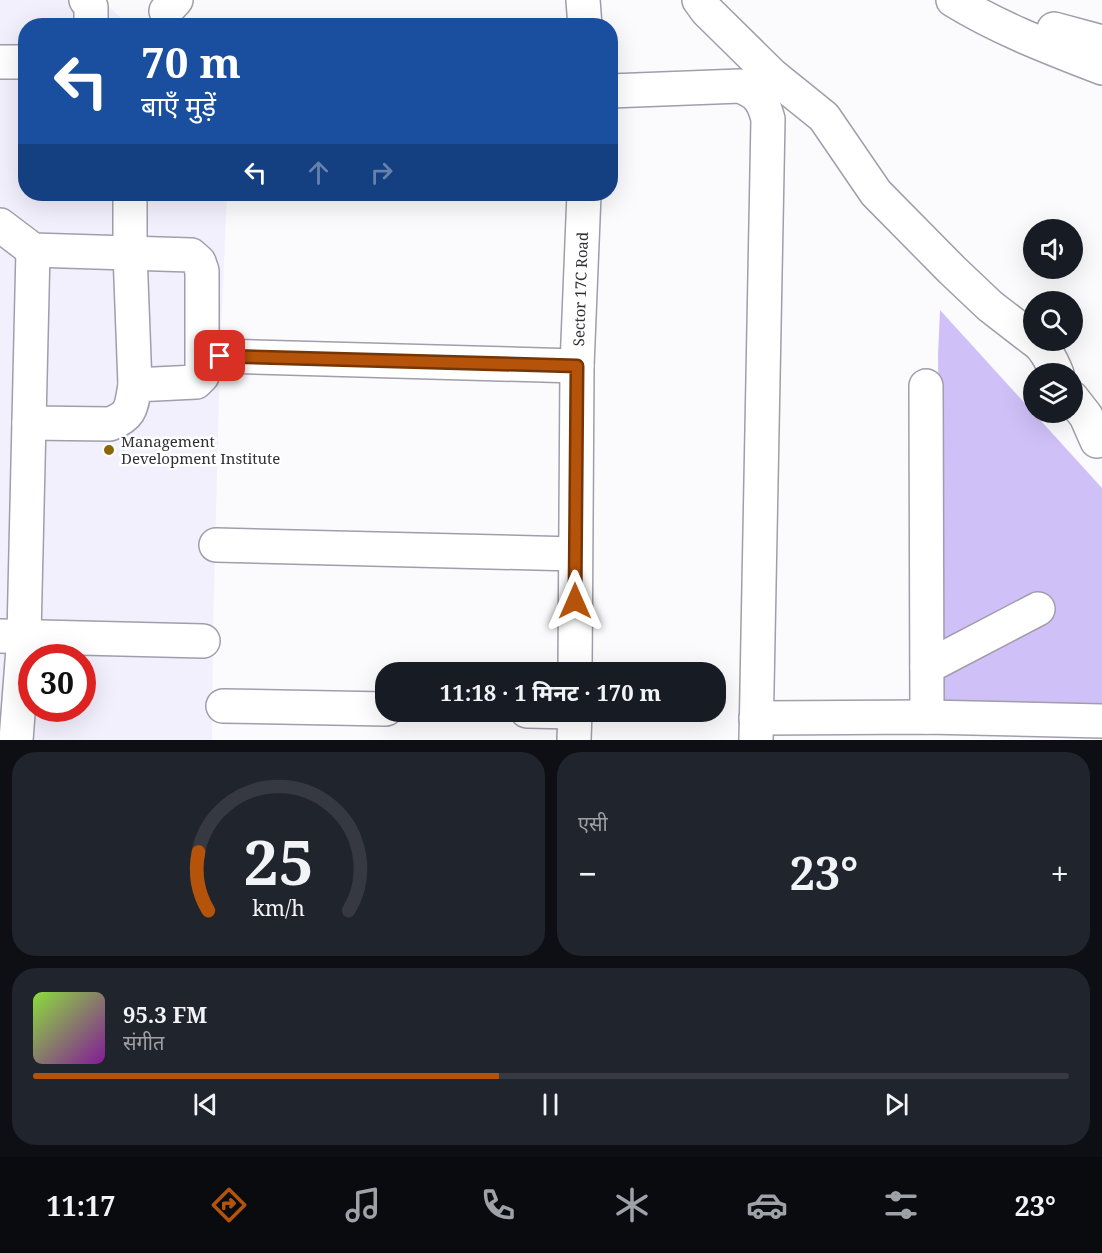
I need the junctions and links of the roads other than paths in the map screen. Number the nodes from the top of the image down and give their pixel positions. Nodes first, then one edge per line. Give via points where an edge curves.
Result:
1 (86, 0) edge
2 (583, 0) edge
3 (699, 0) edge
4 (952, 0) edge
5 (1000, 0) edge
6 (91, 18) edge
7 (584, 18) edge
8 (1102, 42) edge
9 (18, 62) edge
10 (0, 63) edge
11 (1102, 68) edge
12 (618, 91) edge
13 (130, 201) edge
14 (584, 201) edge
15 (0, 225) edge
16 (33, 250) junction
17 (130, 253) junction
18 (1023, 332) edge
19 (220, 356) dead end
20 (577, 366) junction
21 (135, 385) junction
22 (926, 386) dead end
23 (1083, 412) edge
24 (29, 423) junction
25 (1100, 441) edge
26 (216, 545) dead end
27 (575, 554) junction
28 (1038, 609) dead end
29 (12, 635) edge
30 (203, 641) dead end
31 (575, 662) edge
32 (927, 668) junction
33 (223, 706) dead end
34 (375, 709) edge
35 (927, 717) junction
36 (1102, 721) edge
37 (575, 722) edge
38 (756, 729) edge
39 (16, 740) edge
40 (574, 740) edge

1 - 6 street
2 - 7 street
3 - 18 street via 772,75 824,117 876,193 990,306
4 - 11 street via 1026,38
5 - 8 street via 1058,31
9 - 10 street
12 - 38 street via 740,86 752,90 763,102 768,119
13 - 17 street
14 - 20 street, Sector 17C Road
15 - 16 street
16 - 17 street
16 - 24 street
17 - 21 street
17 - 21 street via 191,255 202,271 201,376 196,382
19 - 20 street
20 - 27 street, Sector 17C Road
21 - 24 street via 128,413 110,424
22 - 32 street
23 - 25 street
24 - 29 street
26 - 27 street
27 - 31 street, Sector 17C Road
28 - 32 street
29 - 30 street
29 - 39 street
32 - 35 street
33 - 34 street
35 - 36 street
35 - 38 street
37 - 40 street

